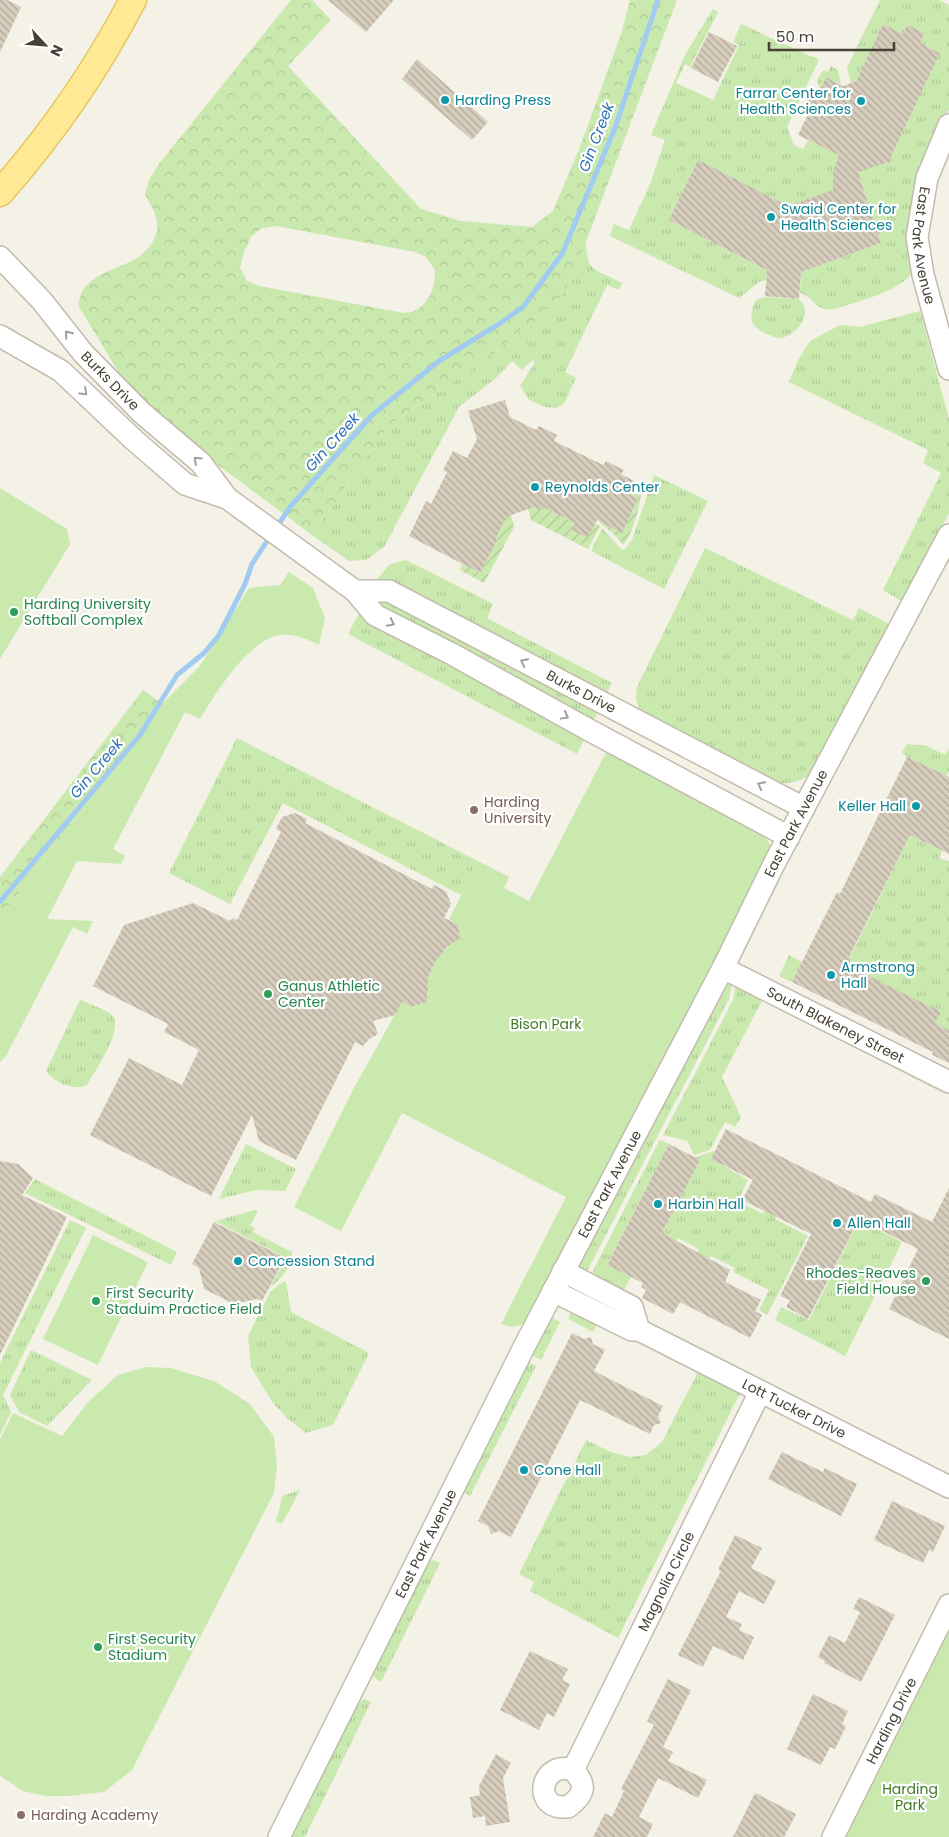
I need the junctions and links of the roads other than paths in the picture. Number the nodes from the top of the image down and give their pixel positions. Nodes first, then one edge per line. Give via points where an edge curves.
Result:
1 (133, 0) edge
2 (949, 125) edge
3 (0, 193) edge
4 (0, 258) edge
5 (0, 336) edge
6 (949, 369) edge
7 (227, 498) junction
8 (949, 535) edge
9 (355, 591) junction
10 (804, 808) junction
11 (789, 837) junction
12 (723, 968) junction
13 (949, 1082) edge
14 (558, 1281) junction
15 (760, 1392) junction
16 (949, 1487) edge
17 (949, 1606) edge
18 (572, 1770) dead end
19 (279, 1837) edge
20 (833, 1837) edge

1 - 3 main road via 82,88
2 - 6 street, East Park Avenue via 927,178 917,237 923,275
7 -> 4 street, Burks Drive via 201,463 142,413
5 -> 7 street, Burks Drive via 61,371 185,484
7 - 9 street, Burks Drive
8 - 10 street, East Park Avenue
10 -> 9 street, Burks Drive via 389,591
9 -> 11 street, Burks Drive via 375,615
10 - 11 street, East Park Avenue
11 - 12 street, East Park Avenue
12 - 13 street, South Blakeney Street
12 - 14 street, East Park Avenue
14 - 15 street, Lott Tucker Drive via 632,1330 637,1326
14 - 19 street, East Park Avenue
15 - 16 street, Lott Tucker Drive
15 - 18 street, Magnolia Circle
17 - 20 street, Harding Drive

